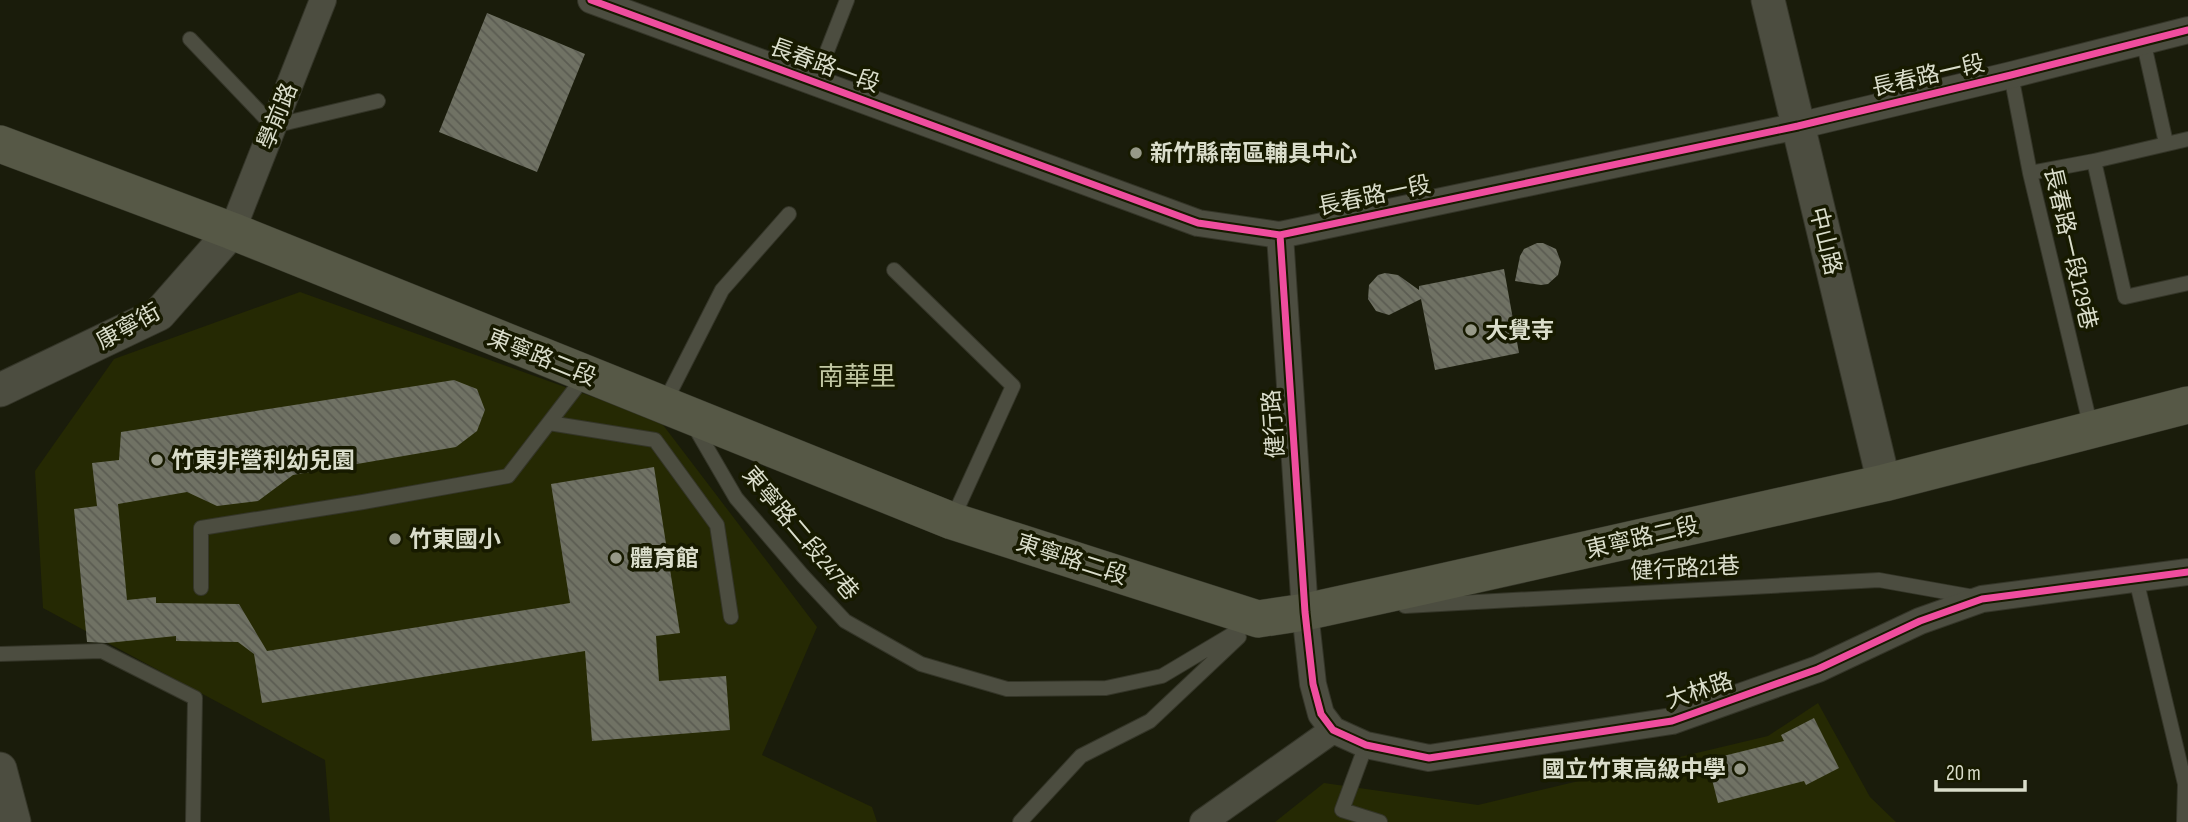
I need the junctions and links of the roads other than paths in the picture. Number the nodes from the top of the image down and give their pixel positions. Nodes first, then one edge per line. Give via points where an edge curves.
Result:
1 (323, 0) edge
2 (591, 0) edge
3 (847, 0) edge
4 (1768, 0) edge
5 (2188, 30) edge
6 (190, 39) dead end
7 (2143, 40) junction
8 (2011, 75) junction
9 (815, 82) junction
10 (379, 101) dead end
11 (273, 125) junction
12 (1798, 126) junction
13 (2188, 139) edge
14 (2166, 143) junction
15 (0, 144) edge
16 (2095, 162) junction
17 (2030, 173) junction
18 (789, 214) dead end
19 (232, 231) junction
20 (1280, 234) junction
21 (894, 270) dead end
22 (2188, 283) edge
23 (586, 374) junction
24 (0, 390) edge
25 (2188, 405) edge
26 (676, 411) junction
27 (549, 423) junction
28 (2091, 430) junction
29 (1884, 483) junction
30 (952, 521) junction
31 (2188, 572) edge
32 (2136, 579) junction
33 (201, 588) dead end
34 (1982, 599) junction
35 (1305, 612) junction
36 (731, 617) dead end
37 (1258, 619) junction
38 (0, 654) edge
39 (1333, 730) junction
40 (1366, 745) junction
41 (0, 769) edge
42 (2187, 785) edge
43 (14, 822) edge
44 (193, 822) edge
45 (1020, 822) edge
46 (1203, 822) edge
47 (1380, 822) edge
48 (2184, 822) edge

1 - 11 street, 學前路
2 - 9 street, 長春路一段
3 - 9 lane
4 - 12 street, 中山路
5 - 7 street, 長春路一段
6 - 11 lane
7 - 8 street, 長春路一段
7 - 14 lane
8 - 12 street, 長春路一段
8 - 17 lane, 長春路一段129巷
9 - 20 street, 長春路一段 via 1198,223
10 - 11 lane
11 - 19 street, 學前路
12 - 20 street, 長春路一段
12 - 29 street, 中山路
13 - 14 lane
14 - 16 lane
15 - 19 main road, 東寧路二段
16 - 17 lane
16 - 22 lane via 2125,297
17 - 28 lane, 長春路一段129巷
18 - 26 lane via 722,290
19 - 23 main road, 東寧路二段
19 - 24 street, 康寧街 via 156,316
20 - 35 street, 健行路
21 - 30 lane via 1013,386
23 - 26 main road, 東寧路二段
23 - 27 lane
25 - 28 main road, 東寧路二段
26 - 30 main road, 東寧路二段
26 - 37 lane, 東寧路二段247巷 via 736,498 845,621 920,664 1007,689 1106,688 1162,676
27 - 33 lane via 508,476 201,528
27 - 36 lane via 655,440 717,525
28 - 29 main road, 東寧路二段
29 - 35 main road, 東寧路二段
30 - 37 main road, 東寧路二段
31 - 32 street, 大林路
32 - 34 street, 大林路
32 - 42 lane
34 - 35 lane, 健行路21巷 via 1879,580
34 - 40 street, 大林路 via 1920,621 1818,669 1672,721 1429,758
35 - 37 main road, 東寧路二段
35 - 39 street via 1313,684 1321,714
37 - 45 lane via 1150,721 1081,756
38 - 44 lane via 102,651 195,698
39 - 40 street, 大林路
39 - 46 street
40 - 47 lane via 1342,810
41 - 43 street
42 - 48 lane

